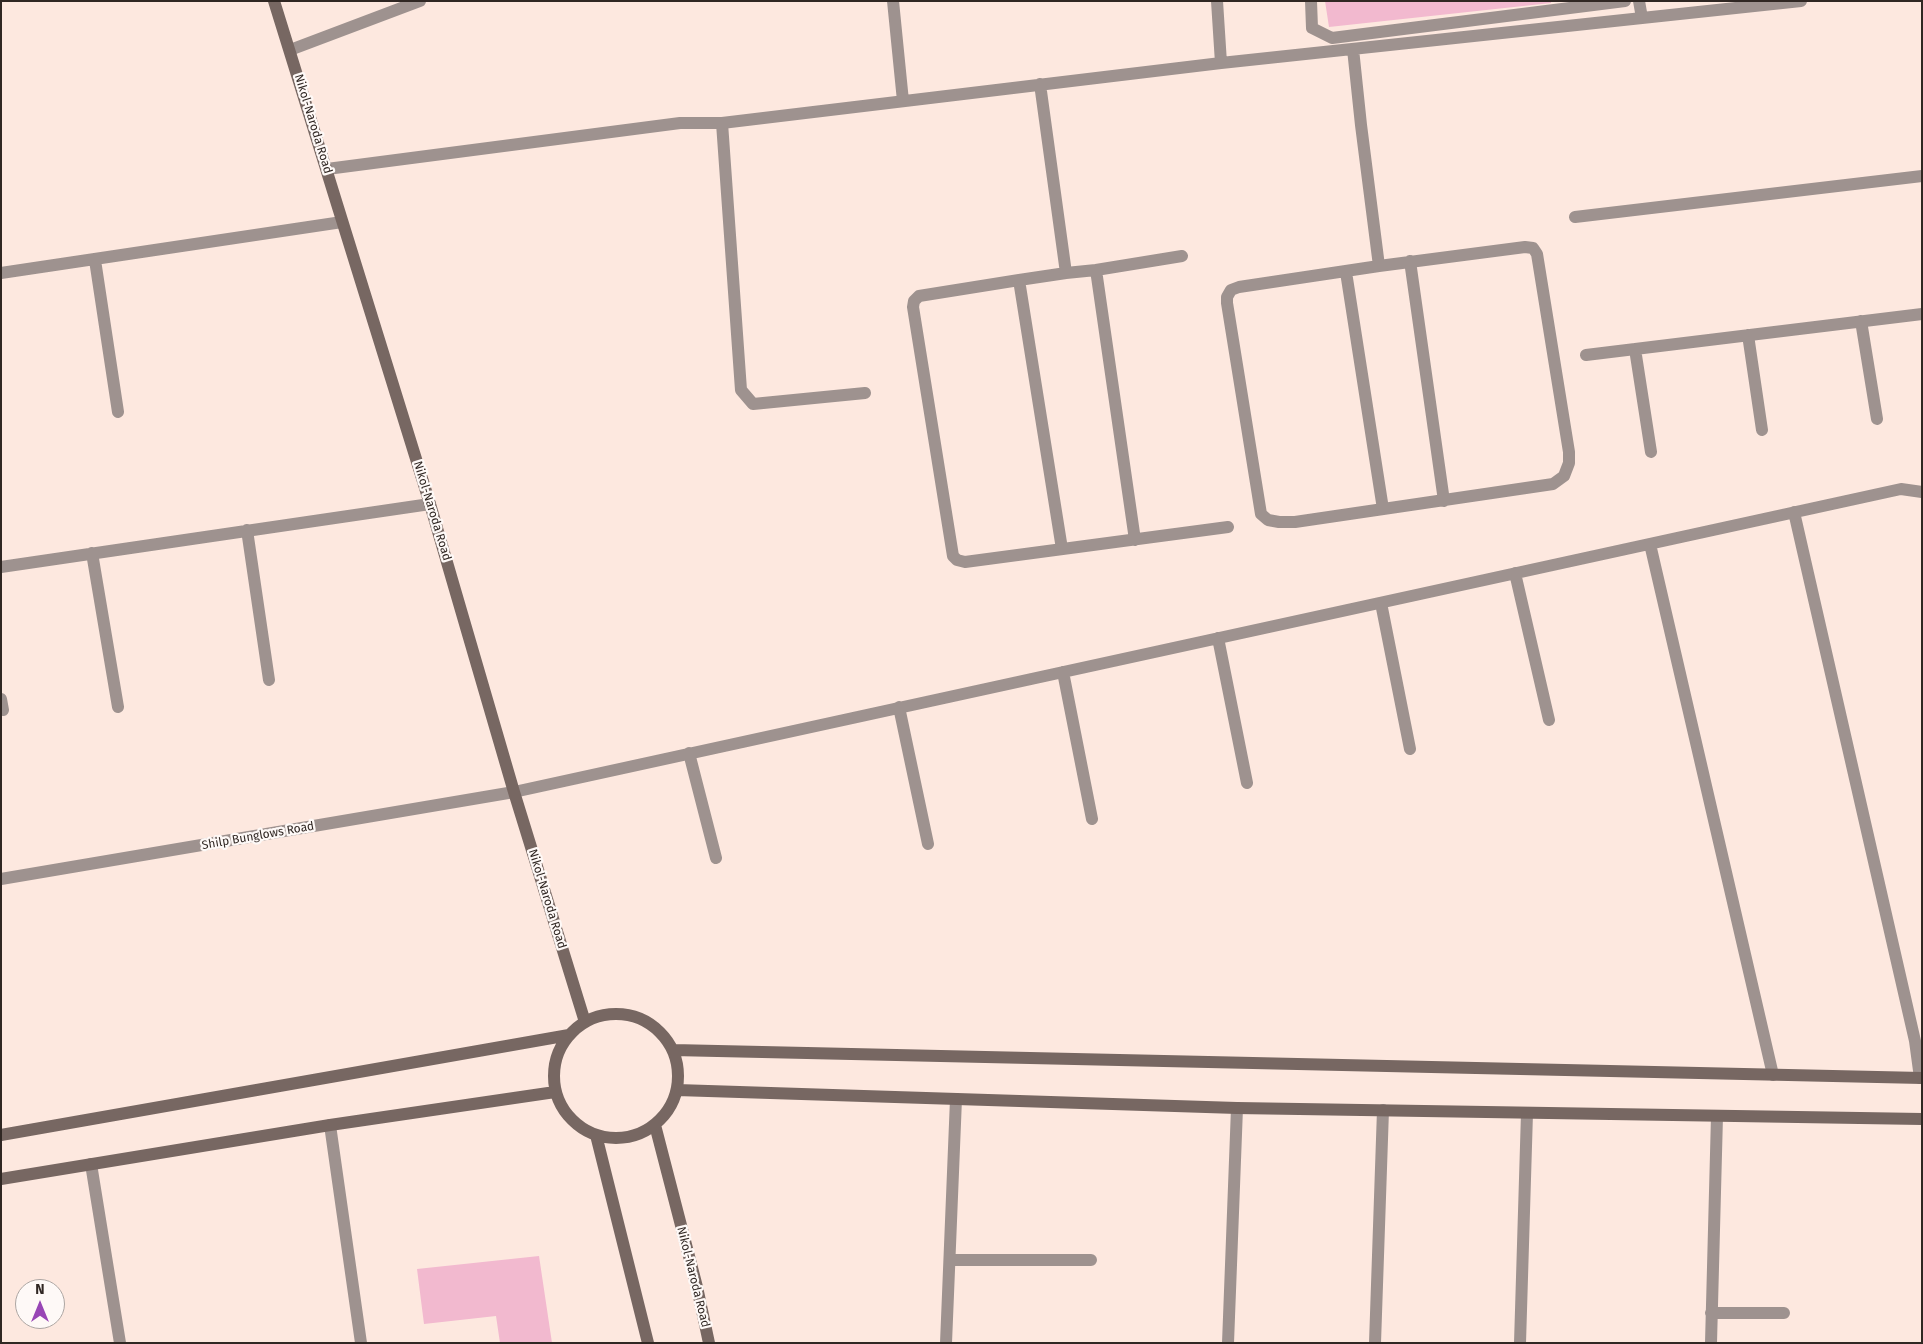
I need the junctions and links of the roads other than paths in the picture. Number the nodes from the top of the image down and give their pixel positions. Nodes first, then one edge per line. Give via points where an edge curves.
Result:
1 (274, 1) edge
2 (420, 1) edge
3 (893, 1) edge
4 (1217, 1) edge
5 (1311, 1) edge
6 (1625, 1) edge
7 (1639, 1) edge
8 (1801, 1) edge
9 (1642, 18) junction
10 (1353, 49) junction
11 (290, 50) junction
12 (1221, 63) junction
13 (1040, 84) junction
14 (902, 101) junction
15 (722, 122) junction
16 (327, 169) junction
17 (1922, 176) edge
18 (1576, 217) dead end
19 (342, 222) junction
20 (1182, 256) dead end
21 (95, 260) junction
22 (1410, 261) junction
23 (1379, 266) junction
24 (1096, 270) junction
25 (1346, 272) junction
26 (1, 273) edge
27 (1066, 274) junction
28 (1019, 280) junction
29 (1922, 314) edge
30 (1862, 321) junction
31 (1748, 335) junction
32 (1635, 349) junction
33 (1586, 355) dead end
34 (865, 394) dead end
35 (118, 412) dead end
36 (1877, 419) dead end
37 (1762, 430) dead end
38 (1651, 452) dead end
39 (1922, 492) edge
40 (1444, 501) junction
41 (430, 504) junction
42 (1382, 509) junction
43 (1794, 512) junction
44 (1228, 527) dead end
45 (248, 530) junction
46 (1135, 540) junction
47 (1650, 544) junction
48 (1062, 549) junction
49 (92, 554) junction
50 (1, 567) edge
51 (1515, 573) junction
52 (1382, 602) junction
53 (1218, 638) junction
54 (1063, 672) junction
55 (269, 680) dead end
56 (118, 707) dead end
57 (899, 707) junction
58 (1549, 720) dead end
59 (1410, 749) dead end
60 (689, 754) junction
61 (1247, 783) dead end
62 (514, 792) junction
63 (1092, 819) dead end
64 (928, 844) dead end
65 (716, 858) dead end
66 (1, 879) edge
67 (585, 1022) junction
68 (569, 1035) junction
69 (673, 1050) junction
70 (1773, 1075) junction
71 (1921, 1078) edge
72 (676, 1090) junction
73 (555, 1092) junction
74 (956, 1099) junction
75 (1237, 1108) junction
76 (1382, 1110) junction
77 (1527, 1114) junction
78 (1717, 1116) junction
79 (1922, 1119) edge
80 (330, 1125) junction
81 (655, 1125) junction
82 (1, 1135) edge
83 (596, 1135) junction
84 (91, 1164) junction
85 (1, 1179) edge
86 (950, 1260) junction
87 (1091, 1260) dead end
88 (1711, 1313) junction
89 (1784, 1314) dead end
90 (120, 1343) edge
91 (361, 1343) edge
92 (648, 1343) edge
93 (709, 1343) edge
94 (946, 1343) edge
95 (1228, 1343) edge
96 (1375, 1343) edge
97 (1520, 1343) edge
98 (1711, 1343) edge

1 - 11 street, Nikol-Naroda Road
2 - 11 street
3 - 14 street
4 - 12 street
5 - 6 street via 1312,28 1332,38
7 - 9 street
8 - 9 street
9 - 10 street
10 - 12 street
10 - 23 street
11 - 16 street, Nikol-Naroda Road
12 - 13 street
13 - 14 street
13 - 27 street
14 - 15 street
15 - 16 street via 680,123
15 - 34 street via 741,390 753,404
16 - 19 street, Nikol-Naroda Road
17 - 18 street
19 - 21 street
19 - 41 street, Nikol-Naroda Road
20 - 24 street
21 - 26 street
21 - 35 street
22 - 23 street
22 - 40 street
22 - 40 street via 1533,248 1537,254 1569,452 1564,476 1553,484
23 - 25 street
24 - 27 street
24 - 46 street
25 - 42 street
25 - 42 street via 1239,287 1231,290 1227,303 1261,514 1268,520 1295,522
27 - 28 street
28 - 48 street
28 - 48 street via 919,296 913,307 953,556 965,562
29 - 30 street
30 - 31 street
30 - 36 street
31 - 32 street
31 - 37 street
32 - 33 street
32 - 38 street
39 - 43 street, Shilp Bunglows Road via 1901,489
40 - 42 street
41 - 45 street
41 - 62 street, Nikol-Naroda Road
43 - 47 street, Shilp Bunglows Road
43 - 71 street
44 - 46 street
45 - 49 street
45 - 55 street
46 - 48 street
47 - 51 street, Shilp Bunglows Road
47 - 70 street
49 - 50 street
49 - 56 street
51 - 52 street, Shilp Bunglows Road
51 - 58 street
52 - 53 street, Shilp Bunglows Road
52 - 59 street
53 - 54 street, Shilp Bunglows Road
53 - 61 street
54 - 57 street, Shilp Bunglows Road
54 - 63 street
57 - 60 street, Shilp Bunglows Road
57 - 64 street
60 - 62 street, Shilp Bunglows Road
60 - 65 street
62 - 66 street, Shilp Bunglows Road
62 - 67 street, Nikol-Naroda Road
67 - 68 street
67 - 69 street via 605,1015 625,1015 644,1021 661,1034
68 - 73 street via 558,1052 553,1072
68 - 82 street
69 - 70 street
69 - 72 street via 678,1070
70 - 71 street
72 - 74 street
72 - 81 street via 668,1109
73 - 80 street
73 - 83 street via 564,1111 578,1126
74 - 75 street
74 - 86 street
75 - 76 street
75 - 95 street
76 - 77 street
76 - 96 street
77 - 78 street
77 - 97 street
78 - 79 street
78 - 88 street
80 - 84 street
80 - 91 street
81 - 83 street via 637,1135 616,1138
81 - 93 street, Nikol-Naroda Road
83 - 92 street
84 - 85 street
84 - 90 street
86 - 87 street
86 - 94 street
88 - 89 street
88 - 98 street

